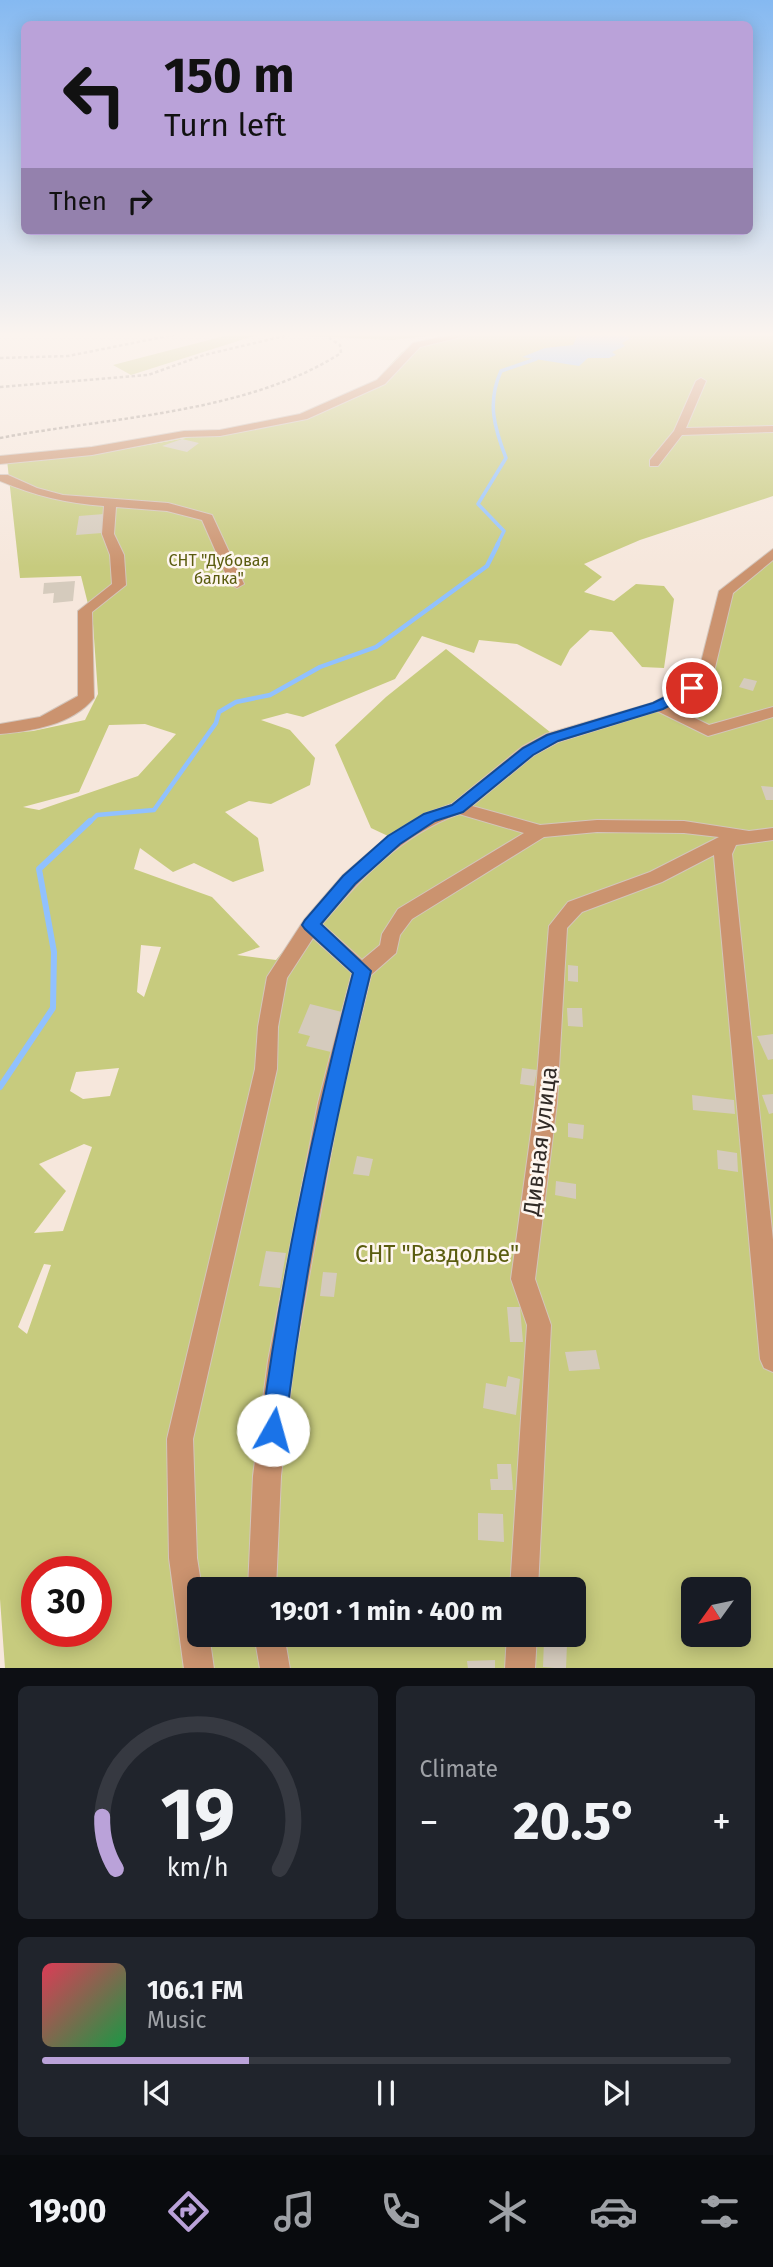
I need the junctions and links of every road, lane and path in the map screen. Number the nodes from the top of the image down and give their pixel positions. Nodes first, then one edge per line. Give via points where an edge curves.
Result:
1 (157, 412) edge
2 (316, 412) edge
3 (688, 412) edge
4 (773, 429) edge
5 (680, 432) junction
6 (0, 438) edge
7 (0, 460) edge
8 (654, 463) dead end
9 (2, 484) edge
10 (110, 503) junction
11 (773, 553) edge
12 (237, 584) dead end
13 (658, 706) junction
14 (773, 712) edge
15 (0, 729) edge
16 (457, 808) junction
17 (540, 831) junction
18 (773, 834) edge
19 (740, 838) junction
20 (311, 925) junction
21 (362, 971) junction
22 (773, 1359) edge
23 (263, 1577) edge
24 (525, 1577) edge
25 (272, 1647) edge
26 (521, 1647) edge
27 (199, 1668) edge
28 (275, 1668) edge
29 (520, 1668) edge

1 - 6 path
2 - 7 street via 220,433
3 - 5 street
4 - 5 street
5 - 8 street
7 - 9 street
9 - 10 street via 63,499
10 - 12 street via 168,507 207,518
10 - 15 street via 108,534 117,555 119,585 85,611 86,698 57,717
11 - 13 street via 726,591 704,680
13 - 14 street via 708,731
13 - 16 street via 552,738 528,751
16 - 17 street
16 - 20 street via 394,840 349,880
17 - 19 street via 684,827
17 - 21 street via 405,914 391,934 389,948
18 - 19 street
19 - 22 street via 723,853
19 - 24 street, Дивная улица via 656,877 575,907 558,926 546,1103 523,1279 539,1325
20 - 21 street
20 - 27 street via 277,977 266,1069 180,1439 183,1558
21 - 23 street via 329,1103 281,1361 267,1476
25 - 28 street
26 - 29 street

